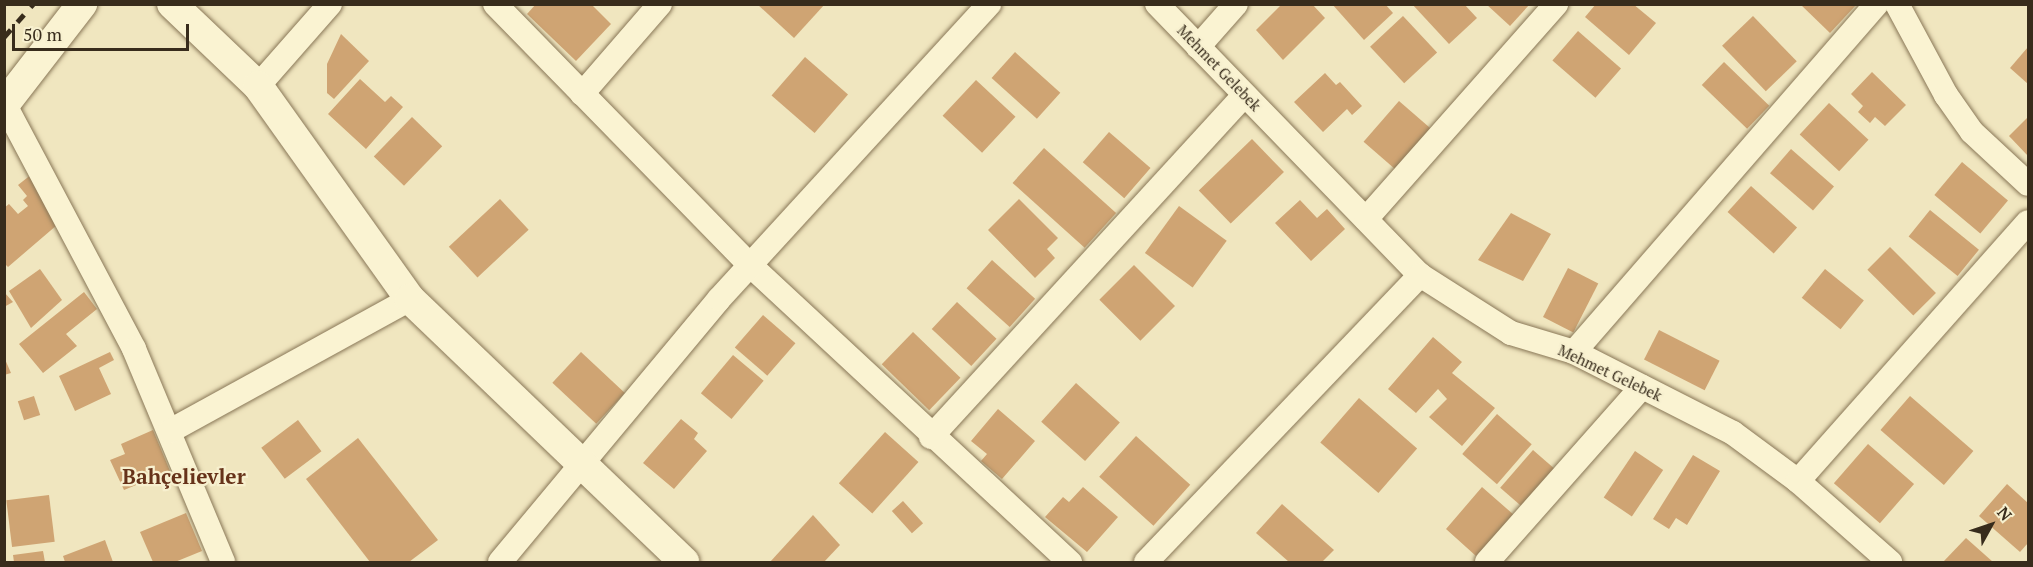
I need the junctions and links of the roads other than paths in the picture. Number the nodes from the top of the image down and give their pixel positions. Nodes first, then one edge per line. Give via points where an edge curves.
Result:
1 (172, 4) edge
2 (330, 4) edge
3 (495, 4) edge
4 (660, 4) edge
5 (988, 4) edge
6 (1157, 4) edge
7 (1236, 4) edge
8 (1556, 4) edge
9 (1877, 4) edge
10 (1897, 4) edge
11 (80, 5) edge
12 (1198, 47) junction
13 (258, 86) junction
14 (582, 94) junction
15 (1244, 94) junction
16 (5, 105) edge
17 (2028, 184) edge
18 (1366, 219) junction
19 (2028, 222) edge
20 (750, 266) junction
21 (1420, 275) junction
22 (410, 298) junction
23 (1574, 352) junction
24 (1642, 387) junction
25 (170, 431) junction
26 (931, 436) junction
27 (582, 467) junction
28 (1798, 481) junction
29 (223, 562) edge
30 (500, 562) edge
31 (684, 562) edge
32 (1070, 562) edge
33 (1146, 562) edge
34 (1487, 562) edge
35 (1890, 562) edge

1 - 13 street
2 - 13 street
3 - 14 street
4 - 14 street
5 - 20 street
6 - 12 street, Mehmet Gelebek
7 - 12 street
8 - 18 street
9 - 23 street
10 - 17 street via 1946,95 1972,132
11 - 16 street
12 - 15 street, Mehmet Gelebek
13 - 22 street
14 - 20 street
15 - 18 street, Mehmet Gelebek
15 - 26 street
16 - 25 street via 134,349
18 - 21 street, Mehmet Gelebek
19 - 28 street
20 - 26 street
20 - 27 street
21 - 23 street, Mehmet Gelebek via 1510,333
21 - 33 street
22 - 25 street
22 - 27 street
23 - 24 street, Mehmet Gelebek
24 - 28 street, Mehmet Gelebek via 1733,433
24 - 34 street
25 - 29 street
26 - 32 street
27 - 30 street
27 - 31 street
28 - 35 street, Mehmet Gelebek

